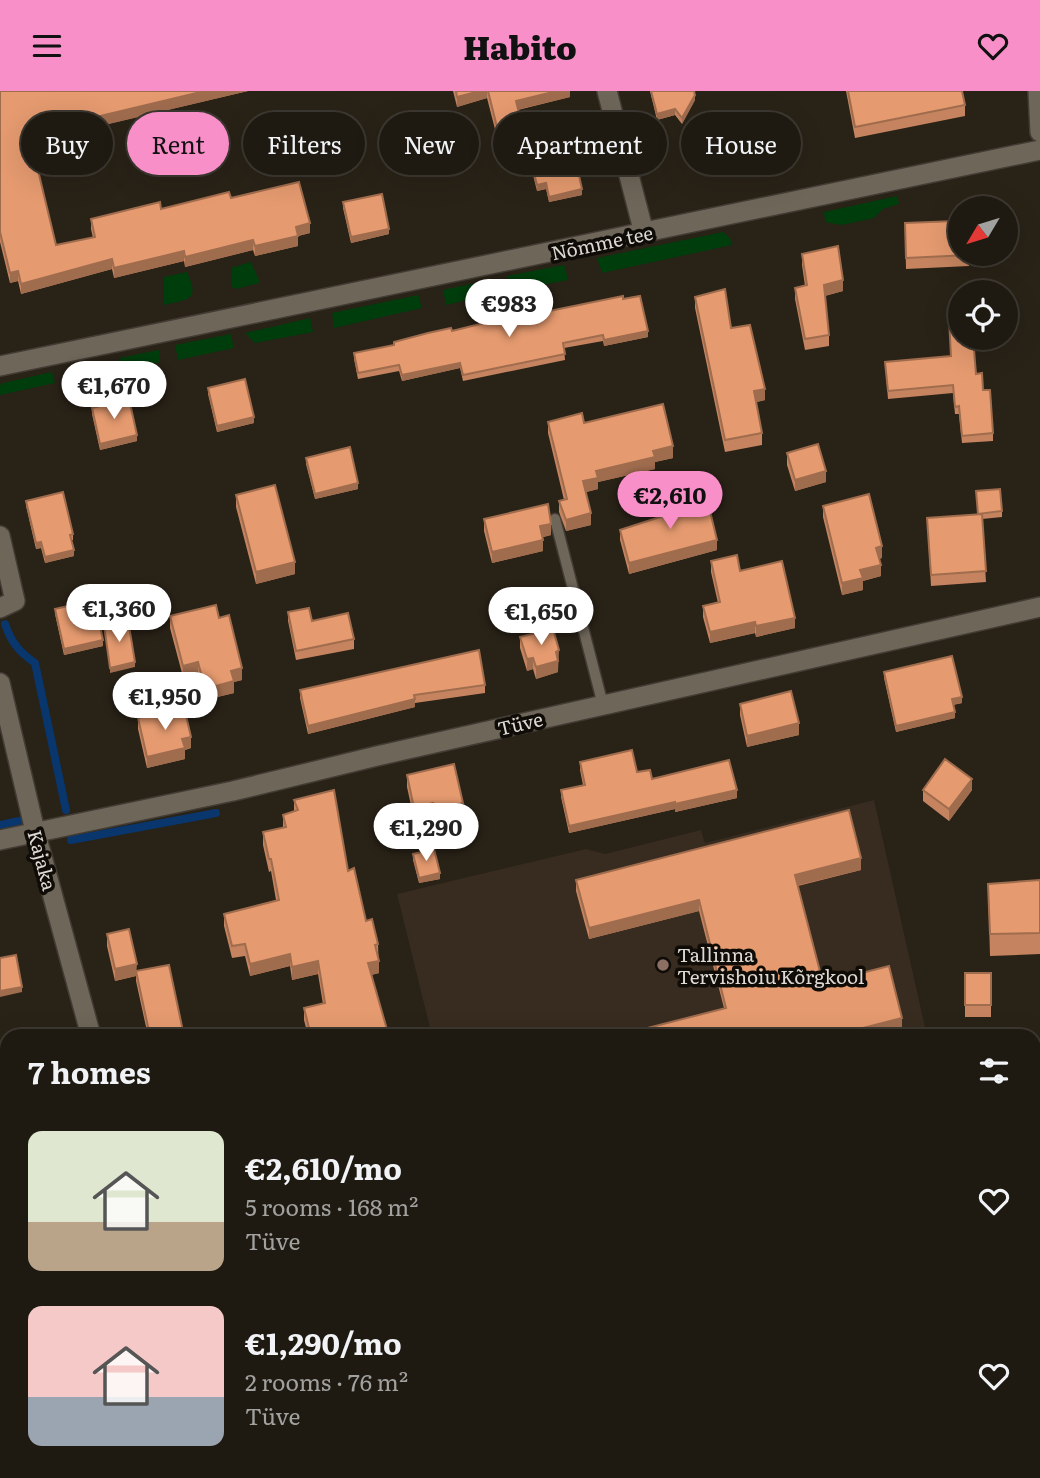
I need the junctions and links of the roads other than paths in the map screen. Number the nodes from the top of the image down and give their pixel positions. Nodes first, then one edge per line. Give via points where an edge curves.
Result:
1 (607, 91) edge
2 (1038, 91) edge
3 (1040, 132) edge
4 (1040, 150) edge
5 (644, 233) junction
6 (0, 366) edge
7 (555, 519) dead end
8 (0, 536) edge
9 (1040, 607) edge
10 (0, 608) edge
11 (0, 683) edge
12 (603, 705) junction
13 (35, 831) junction
14 (0, 840) edge
15 (89, 1029) edge

1 - 5 street
2 - 3 street
4 - 5 street, Nõmme tee
5 - 6 street, Nõmme tee
7 - 12 lane
8 - 10 street via 15,601
9 - 12 street, Tüve
11 - 13 street, Kajaka
12 - 13 street, Tüve via 233,791
13 - 14 street, Tüve
13 - 15 street, Kajaka

